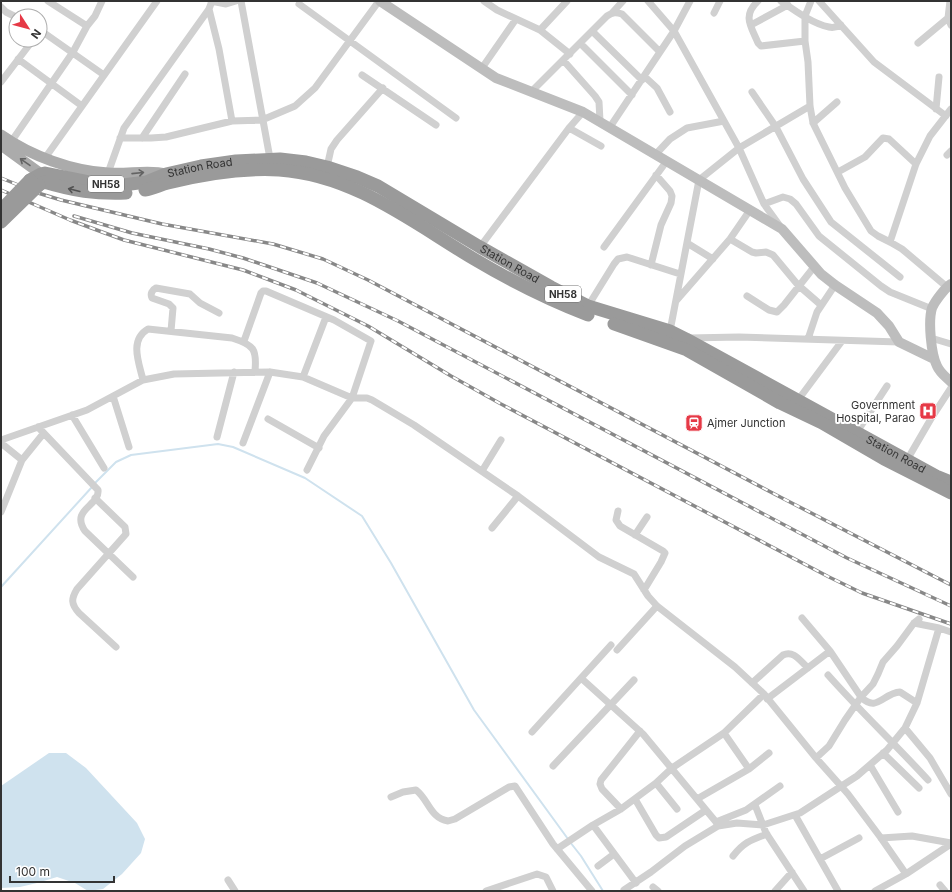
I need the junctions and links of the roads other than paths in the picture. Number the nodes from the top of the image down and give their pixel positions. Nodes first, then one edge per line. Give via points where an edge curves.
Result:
1 (48, 1) edge
2 (102, 1) edge
3 (157, 1) edge
4 (211, 1) edge
5 (236, 1) edge
6 (241, 1) edge
7 (380, 1) edge
8 (484, 1) edge
9 (567, 1) edge
10 (623, 1) edge
11 (648, 1) edge
12 (690, 1) edge
13 (720, 1) edge
14 (758, 1) edge
15 (782, 1) edge
16 (811, 1) edge
17 (819, 1) edge
18 (950, 1) edge
19 (299, 4) dead end
20 (750, 4) edge
21 (788, 6) junction
22 (209, 9) junction
23 (4, 10) edge
24 (612, 12) junction
25 (714, 12) dead end
26 (806, 16) junction
27 (1, 18) edge
28 (516, 19) junction
29 (950, 21) edge
30 (751, 25) junction
31 (841, 25) junction
32 (88, 26) junction
33 (540, 30) junction
34 (592, 31) junction
35 (674, 31) junction
36 (48, 35) edge
37 (350, 40) junction
38 (805, 41) junction
39 (580, 43) junction
40 (918, 43) dead end
41 (27, 48) edge
42 (73, 52) junction
43 (660, 52) junction
44 (570, 54) junction
45 (18, 59) junction
46 (563, 60) junction
47 (482, 68) junction
48 (185, 74) dead end
49 (104, 75) junction
50 (362, 75) dead end
51 (939, 77) dead end
52 (643, 78) junction
53 (1, 82) edge
54 (52, 84) junction
55 (383, 88) junction
56 (532, 91) junction
57 (752, 92) dead end
58 (632, 95) junction
59 (837, 102) dead end
60 (82, 106) junction
61 (810, 106) junction
62 (936, 109) junction
63 (950, 111) edge
64 (583, 112) junction
65 (670, 112) dead end
66 (456, 118) dead end
67 (262, 120) junction
68 (232, 121) junction
69 (724, 121) junction
70 (600, 122) junction
71 (813, 123) junction
72 (436, 125) dead end
73 (610, 127) junction
74 (776, 127) junction
75 (569, 128) junction
76 (1, 135) edge
77 (120, 138) junction
78 (142, 138) junction
79 (6, 144) edge
80 (601, 146) dead end
81 (739, 148) junction
82 (268, 153) dead end
83 (655, 155) junction
84 (45, 158) junction
85 (666, 162) junction
86 (916, 164) junction
87 (230, 167) junction
88 (327, 167) junction
89 (216, 169) junction
90 (838, 172) junction
91 (108, 173) junction
92 (656, 175) junction
93 (167, 178) junction
94 (699, 180) junction
95 (41, 181) junction
96 (764, 204) junction
97 (1, 210) edge
98 (750, 210) junction
99 (1, 222) edge
100 (782, 229) junction
101 (730, 239) junction
102 (890, 242) junction
103 (687, 243) junction
104 (480, 247) junction
105 (604, 247) dead end
106 (713, 259) junction
107 (651, 265) junction
108 (814, 267) junction
109 (680, 274) junction
110 (900, 277) dead end
111 (835, 285) junction
112 (798, 286) junction
113 (950, 286) edge
114 (747, 296) dead end
115 (675, 303) junction
116 (821, 305) junction
117 (588, 306) junction
118 (932, 309) junction
119 (219, 313) dead end
120 (326, 316) junction
121 (171, 331) junction
122 (670, 331) junction
123 (684, 338) junction
124 (931, 338) junction
125 (808, 339) junction
126 (244, 341) junction
127 (842, 341) junction
128 (899, 342) junction
129 (951, 344) edge
130 (934, 359) junction
131 (255, 371) junction
132 (234, 372) junction
133 (270, 372) junction
134 (303, 377) junction
135 (143, 380) junction
136 (951, 382) edge
137 (887, 386) dead end
138 (951, 388) edge
139 (113, 396) junction
140 (352, 398) junction
141 (798, 400) junction
142 (72, 415) junction
143 (268, 419) dead end
144 (38, 428) junction
145 (857, 432) junction
146 (43, 434) junction
147 (217, 438) dead end
148 (1, 440) edge
149 (502, 440) dead end
150 (243, 442) dead end
151 (1, 443) edge
152 (129, 447) dead end
153 (319, 448) junction
154 (22, 460) junction
155 (906, 460) junction
156 (104, 468) dead end
157 (306, 470) dead end
158 (482, 471) junction
159 (951, 484) edge
160 (951, 489) edge
161 (951, 493) edge
162 (518, 496) junction
163 (94, 498) junction
164 (618, 511) dead end
165 (1, 512) edge
166 (647, 517) dead end
167 (492, 528) dead end
168 (635, 535) junction
169 (108, 554) junction
170 (133, 577) dead end
171 (644, 590) junction
172 (657, 606) junction
173 (802, 618) dead end
174 (939, 628) junction
175 (951, 632) edge
176 (116, 647) dead end
177 (830, 651) junction
178 (808, 668) junction
179 (828, 675) dead end
180 (581, 678) junction
181 (634, 680) dead end
182 (752, 683) junction
183 (765, 696) junction
184 (861, 697) junction
185 (917, 703) junction
186 (610, 704) junction
187 (855, 705) junction
188 (905, 728) junction
189 (532, 732) dead end
190 (640, 732) junction
191 (724, 733) junction
192 (893, 743) junction
193 (769, 753) dead end
194 (883, 753) junction
195 (816, 758) junction
196 (870, 765) junction
197 (552, 766) dead end
198 (672, 768) junction
199 (749, 768) junction
200 (928, 780) dead end
201 (656, 783) junction
202 (780, 786) dead end
203 (842, 786) junction
204 (919, 788) dead end
205 (951, 794) edge
206 (390, 797) dead end
207 (635, 799) junction
208 (697, 799) junction
209 (755, 805) junction
210 (621, 809) junction
211 (677, 809) dead end
212 (706, 810) junction
213 (898, 812) dead end
214 (795, 815) junction
215 (717, 824) junction
216 (594, 825) junction
217 (765, 830) junction
218 (859, 838) dead end
219 (881, 838) junction
220 (951, 843) edge
221 (557, 849) junction
222 (614, 854) junction
223 (733, 856) dead end
224 (820, 859) junction
225 (598, 866) dead end
226 (792, 872) junction
227 (906, 874) junction
228 (228, 880) dead end
229 (636, 883) junction
230 (624, 890) dead end
231 (235, 891) edge
232 (486, 891) edge
233 (553, 891) edge
234 (592, 891) edge
235 (775, 891) edge
236 (804, 891) edge
237 (838, 891) edge
238 (875, 891) edge

1 - 32 street
2 - 32 street
3 - 49 street
4 - 5 street via 226,4
4 - 22 street
6 - 67 street
7 - 37 street
7 - 47 street
8 - 28 street
9 - 33 street
10 - 24 street
11 - 35 street
12 - 35 street
13 - 25 street
14 - 20 street
15 - 21 street
16 - 26 street
17 - 31 street
18 - 29 street
19 - 37 street
20 - 30 street
21 - 26 street
21 - 30 street
22 - 68 street
22 - 77 street via 124,128
23 - 27 street
24 - 34 street
24 - 43 street via 622,14
26 - 31 street via 828,27
26 - 38 street
28 - 33 street
28 - 47 street
29 - 40 street
30 - 38 street via 761,46
31 - 62 street via 874,62
32 - 42 street
33 - 44 street
34 - 39 street
34 - 52 street
35 - 43 street
35 - 69 street
36 - 42 street
37 - 66 street
37 - 67 street via 304,99 295,106
38 - 61 street
39 - 44 street
39 - 58 street
41 - 45 street
42 - 49 street
42 - 54 street
43 - 52 street
44 - 46 street
45 - 53 street
45 - 54 street
46 - 56 street
46 - 70 street via 599,102
47 - 56 street via 496,78
48 - 78 street
49 - 60 street
50 - 55 street
51 - 62 street
52 - 58 street
52 - 65 street via 657,88
54 - 60 street
54 - 79 street
55 - 72 street
55 - 88 street via 336,140
56 - 64 street
57 - 74 street
58 - 73 street
59 - 71 street
60 - 84 street
61 - 71 street
61 - 74 street
62 - 63 street
63 - 86 street via 930,136
64 - 70 street
64 - 75 street
67 - 68 street
67 - 82 street
68 - 78 street via 166,136
69 - 81 street
69 - 83 street via 687,128 670,139
70 - 73 street
71 - 90 street
73 - 83 street
74 - 81 street
74 - 110 street via 803,179 831,222
75 - 80 street
75 - 104 street
76 - 79 main road
77 - 78 street
77 - 91 street
79 - 84 main road, Station Road
95 -> 79 main road
81 - 94 street
81 - 96 street
83 - 85 street
84 - 91 main road, Station Road via 74,168
85 - 92 street
85 - 94 street
86 - 90 street via 889,139 883,138 865,158
86 - 102 street
87 - 89 highway
87 - 159 highway via 280,164 303,166 325,170 361,183 538,285 583,307 670,335 923,472
87 - 160 highway via 274,167 336,177 384,200 522,282 595,315 677,342
88 - 89 highway, Station Road / NH58 via 280,159 236,161
88 - 104 highway, Station Road / NH58 via 378,186
89 - 93 highway, Station Road / NH58
89 - 161 highway, Station Road / NH58 via 279,170 309,174 351,187 384,204 497,273 575,309 687,350 780,403
90 - 102 street via 871,231
91 -> 93 main road, Station Road via 147,172
92 - 105 street
92 - 107 street via 672,196 661,225
93 - 95 highway, Station Road / NH58 via 149,190 104,194 83,192
94 - 98 street
94 - 103 street
95 - 97 highway, bridge
95 - 99 highway, bridge
96 - 100 street
96 - 118 street via 783,197 790,199 819,236 881,286
98 - 100 street
98 - 101 street
100 - 108 street
101 - 106 street
101 - 112 street via 752,252 770,253
102 - 113 street
103 - 106 street
103 - 109 street
104 - 117 highway, Station Road / NH58
106 - 115 street
107 - 109 street
107 - 117 street via 626,257 618,259
108 - 111 street
108 - 112 street
109 - 115 street
111 - 116 street
111 - 128 street via 877,313
112 - 114 street via 777,312
112 - 116 street
113 - 118 street
115 - 122 street
116 - 125 street
117 - 122 highway, Station Road / NH58
118 - 124 street
119 - 121 street via 200,303 190,294 156,288 152,291 152,298 173,308
120 - 126 street via 263,291
120 - 134 street
120 - 140 street via 371,341
121 - 126 street
121 - 135 street via 148,329 142,332 136,351
122 - 123 highway, Station Road / NH58
123 - 125 street
123 - 141 highway, Station Road / NH58
124 - 129 street
124 - 130 street
125 - 127 street
126 - 131 street via 255,352
127 - 128 street
127 - 141 street
128 - 130 street
130 - 136 street via 937,367
131 - 132 street
131 - 133 street
132 - 135 street via 174,374
132 - 147 street
133 - 134 street
133 - 150 street
134 - 140 street
135 - 139 street
137 - 145 street
138 - 155 street
139 - 142 street
139 - 152 street
140 - 153 street via 324,436
140 - 158 street via 372,400
141 - 145 highway, Station Road / NH58
142 - 144 street
142 - 156 street
143 - 153 street
144 - 146 street
144 - 148 street
145 - 155 highway, Station Road / NH58
146 - 154 street
146 - 163 street via 98,490
149 - 158 street
151 - 154 street
153 - 157 street
154 - 165 street
155 - 159 highway, Station Road / NH58
158 - 162 street
162 - 167 street
162 - 171 street via 599,557 634,574
163 - 169 street via 81,516 80,524
163 - 169 street via 126,530 126,534
164 - 168 street via 618,524
166 - 168 street
168 - 171 street via 665,553
169 - 170 street
169 - 176 street via 77,589 72,601 79,612
171 - 172 street
172 - 180 street
172 - 182 street
173 - 177 street
174 - 175 street
174 - 184 street via 916,621 883,662 872,684
174 - 185 street
177 - 178 street
177 - 184 street
178 - 182 street via 795,655 788,653
178 - 183 street
179 - 187 street
180 - 186 street
180 - 189 street
181 - 186 street
182 - 183 street
183 - 191 street
183 - 195 street
184 - 185 street via 871,704 900,692
184 - 187 street
185 - 188 street
186 - 190 street
186 - 197 street
187 - 192 street
187 - 195 street via 829,746
188 - 192 street
188 - 205 street via 930,758
190 - 198 street
190 - 210 street via 600,784
191 - 198 street
191 - 199 street
192 - 194 street
192 - 200 street
193 - 199 street
194 - 196 street
194 - 204 street
195 - 203 street
196 - 203 street
196 - 213 street
198 - 201 street
198 - 208 street
199 - 208 street
201 - 207 street
201 - 211 street
202 - 209 street
203 - 214 street
203 - 219 street
206 - 221 street via 416,790 436,817 448,821 515,786
207 - 210 street
207 - 212 street via 659,838 666,837
208 - 212 street
209 - 215 street
209 - 217 street
210 - 216 street
212 - 215 street
214 - 217 street
214 - 224 street
215 - 217 street via 736,823
215 - 229 street
216 - 221 street
216 - 222 street
217 - 223 street via 744,843
217 - 226 street
218 - 224 street
219 - 220 street via 912,836
219 - 227 street
220 - 227 street
221 - 234 street
222 - 225 street
222 - 229 street
224 - 237 street
226 - 235 street
226 - 236 street
227 - 238 street
228 - 231 street
229 - 230 street
232 - 233 street via 537,874 546,877

